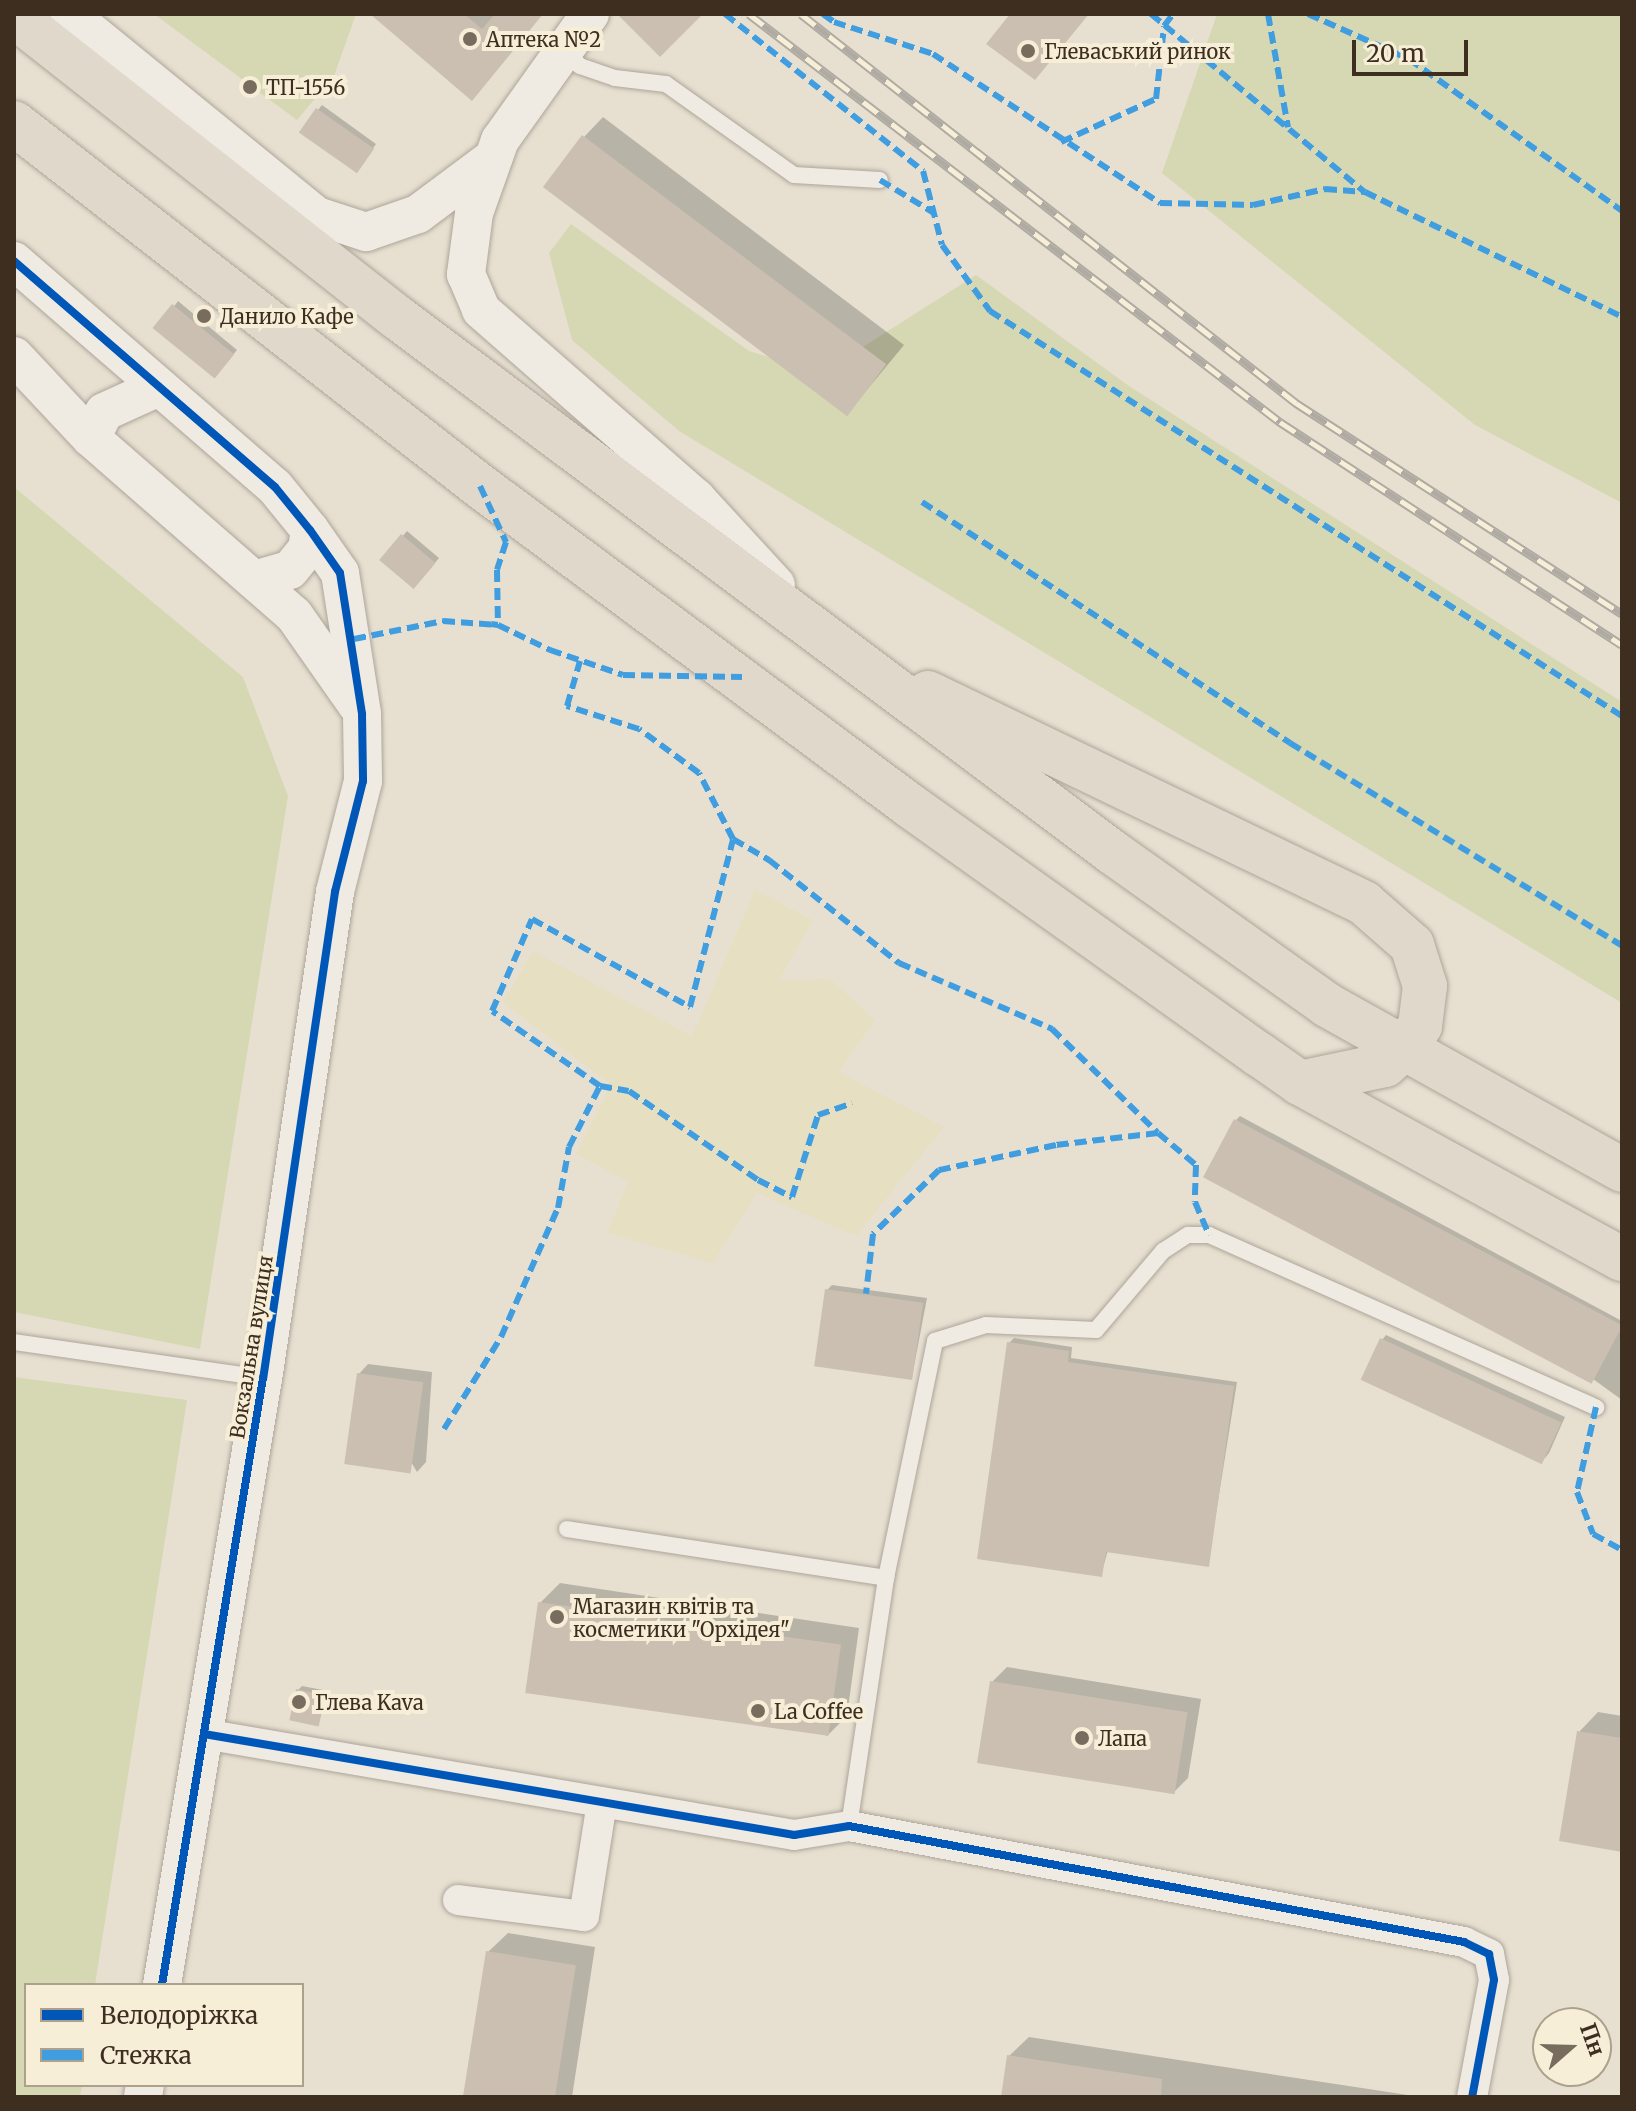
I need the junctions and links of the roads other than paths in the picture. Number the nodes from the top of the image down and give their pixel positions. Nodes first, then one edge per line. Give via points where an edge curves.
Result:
1 (69, 14) edge
2 (590, 14) edge
3 (14, 16) edge
4 (565, 50) junction
5 (14, 123) edge
6 (498, 153) junction
7 (880, 180) dead end
8 (14, 261) edge
9 (14, 356) edge
10 (157, 388) junction
11 (91, 438) junction
12 (310, 530) junction
13 (254, 580) junction
14 (835, 649) junction
15 (362, 714) junction
16 (1403, 1049) junction
17 (1300, 1083) junction
18 (1622, 1170) edge
19 (1622, 1259) edge
20 (14, 1342) edge
21 (263, 1378) junction
22 (1596, 1407) dead end
23 (567, 1529) dead end
24 (886, 1578) junction
25 (204, 1734) junction
26 (602, 1802) junction
27 (849, 1826) junction
28 (458, 1900) dead end
29 (162, 1983) edge
30 (1472, 2097) edge

1 - 6 street via 317,216 366,232 418,214
2 - 4 street
3 - 14 highway via 398,318
4 - 6 street via 500,140
4 - 7 lane via 580,66 615,78 666,84 794,175
5 - 17 highway via 480,486 909,805
6 - 14 street via 474,213 468,250 466,274 481,310 696,498
8 - 10 street, Вокзальна вулиця
9 - 11 street
10 - 11 street via 104,412
10 - 12 street, Вокзальна вулиця via 275,487
11 - 13 street
12 - 13 street via 307,549 290,570
12 - 15 street, Вокзальна вулиця via 340,573
13 - 15 street via 294,615
14 - 16 highway via 1315,996
14 - 16 highway via 1364,903 1412,945 1425,986 1420,1026
15 - 21 street, Вокзальна вулиця via 363,781 335,892
16 - 17 highway via 1385,1065
16 - 18 highway
17 - 19 highway
20 - 21 lane
21 - 25 street, Вокзальна вулиця
22 - 24 lane via 1209,1235 1188,1235 1163,1251 1096,1330 986,1325 935,1341
23 - 24 lane
24 - 27 lane
25 - 26 street
25 - 29 street, Вокзальна вулиця
26 - 27 street via 794,1835
26 - 28 street via 584,1916
27 - 30 street via 1464,1942 1489,1954 1494,1980

